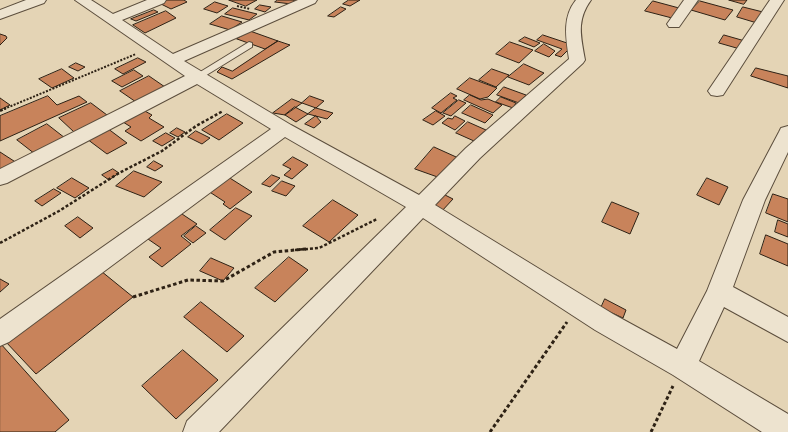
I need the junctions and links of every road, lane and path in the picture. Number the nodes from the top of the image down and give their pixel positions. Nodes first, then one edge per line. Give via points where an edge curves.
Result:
1 (39, 0) edge
2 (82, 0) edge
3 (159, 0) edge
4 (310, 0) edge
5 (584, 0) edge
6 (691, 0) edge
7 (777, 0) edge
8 (0, 15) edge
9 (113, 19) junction
10 (674, 24) dead end
11 (248, 45) dead end
12 (153, 47) junction
13 (172, 60) junction
14 (197, 77) junction
15 (717, 92) dead end
16 (239, 102) junction
17 (0, 111) edge
18 (284, 129) junction
19 (788, 132) edge
20 (0, 178) edge
21 (417, 210) junction
22 (0, 243) edge
23 (719, 292) junction
24 (133, 297) dead end
25 (579, 306) junction
26 (788, 330) edge
27 (0, 334) edge
28 (683, 366) junction
29 (788, 431) edge
30 (198, 432) edge
31 (490, 432) edge
32 (651, 432) edge

1 - 8 street
2 - 9 street
3 - 9 street
4 - 13 street
5 - 21 street via 572,24 577,60 473,153
6 - 10 street
7 - 15 street
9 - 12 street
11 - 14 lane
12 - 13 street
12 - 17 path
13 - 14 street
14 - 16 street
14 - 20 street
16 - 18 street
16 - 22 path via 196,126 162,151 119,173 59,211
18 - 21 street
18 - 27 street
19 - 23 street via 754,200
21 - 24 path via 390,213 319,248 274,252 223,281 188,280
21 - 25 street
21 - 30 street
23 - 26 street
23 - 28 street
25 - 28 street
25 - 31 path
28 - 29 street
28 - 32 path

